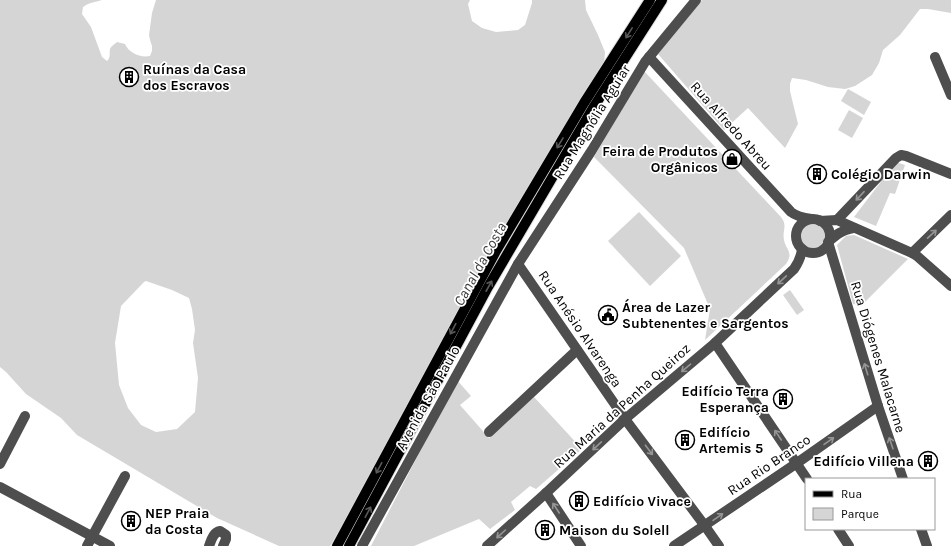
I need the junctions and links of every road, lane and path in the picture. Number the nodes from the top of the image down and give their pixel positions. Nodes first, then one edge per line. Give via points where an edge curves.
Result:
1 (650, 0) edge
2 (662, 0) edge
3 (696, 0) edge
4 (649, 57) junction
5 (935, 57) dead end
6 (951, 95) edge
7 (951, 174) edge
8 (793, 214) junction
9 (951, 215) edge
10 (816, 220) junction
11 (838, 220) junction
12 (854, 228) junction
13 (796, 233) junction
14 (828, 242) junction
15 (802, 249) junction
16 (912, 253) junction
17 (518, 264) junction
18 (951, 286) edge
19 (715, 343) junction
20 (577, 350) junction
21 (878, 406) junction
22 (25, 416) dead end
23 (625, 419) junction
24 (489, 432) dead end
25 (797, 463) junction
26 (0, 464) edge
27 (125, 476) dead end
28 (806, 478) edge
29 (903, 478) edge
30 (0, 487) edge
31 (546, 493) junction
32 (705, 526) junction
33 (839, 530) edge
34 (921, 530) edge
35 (92, 536) junction
36 (87, 546) edge
37 (110, 546) edge
38 (208, 546) edge
39 (223, 546) edge
40 (337, 546) edge
41 (349, 546) edge
42 (362, 546) edge
43 (487, 546) edge
44 (581, 546) edge
45 (674, 546) edge
46 (719, 546) edge
47 (849, 546) edge
48 (927, 546) edge

1 -> 40 main road via 584,103 496,251
41 -> 2 main road via 505,257 593,108
3 - 4 street, Rua Magnólia Aguiar
4 - 8 street, Rua Alfredo Abreu
4 - 17 street, Rua Magnólia Aguiar
5 - 6 street
7 -> 11 street via 901,155
8 - 10 street
8 - 13 street
16 -> 9 street
10 - 11 street
10 - 13 street via 801,223
10 - 14 street via 823,222 828,228
11 - 12 street
12 - 14 street via 843,230
12 - 16 street
13 - 15 street via 798,245
14 - 15 street via 819,251 807,252
21 -> 14 street, Rua Diógenes Malacarne
15 -> 19 street, Rua Maria da Penha Queiroz via 799,262 794,269
16 - 18 street
17 - 20 street, Rua Anésio Alvarenga
17 - 42 street, Avenida São Paulo
19 -> 23 street, Rua Maria da Penha Queiroz
25 -> 19 street
20 - 23 street, Rua Anésio Alvarenga
20 - 24 street
25 -> 21 street, Rua Rio Branco
29 -> 21 street, Rua Diógenes Malacarne
22 - 26 street
23 -> 31 street, Rua Maria da Penha Queiroz
23 -> 32 street, Rua Anésio Alvarenga
25 - 28 street
32 -> 25 street, Rua Rio Branco
27 - 35 street
30 - 35 street
31 -> 43 street, Rua Maria da Penha Queiroz
44 -> 31 street
32 - 45 street, Rua Rio Branco
32 - 46 street, Rua Anésio Alvarenga
33 - 47 street
34 - 48 street
35 - 36 street
35 - 37 street
38 - 39 street via 214,534 220,531 226,535

